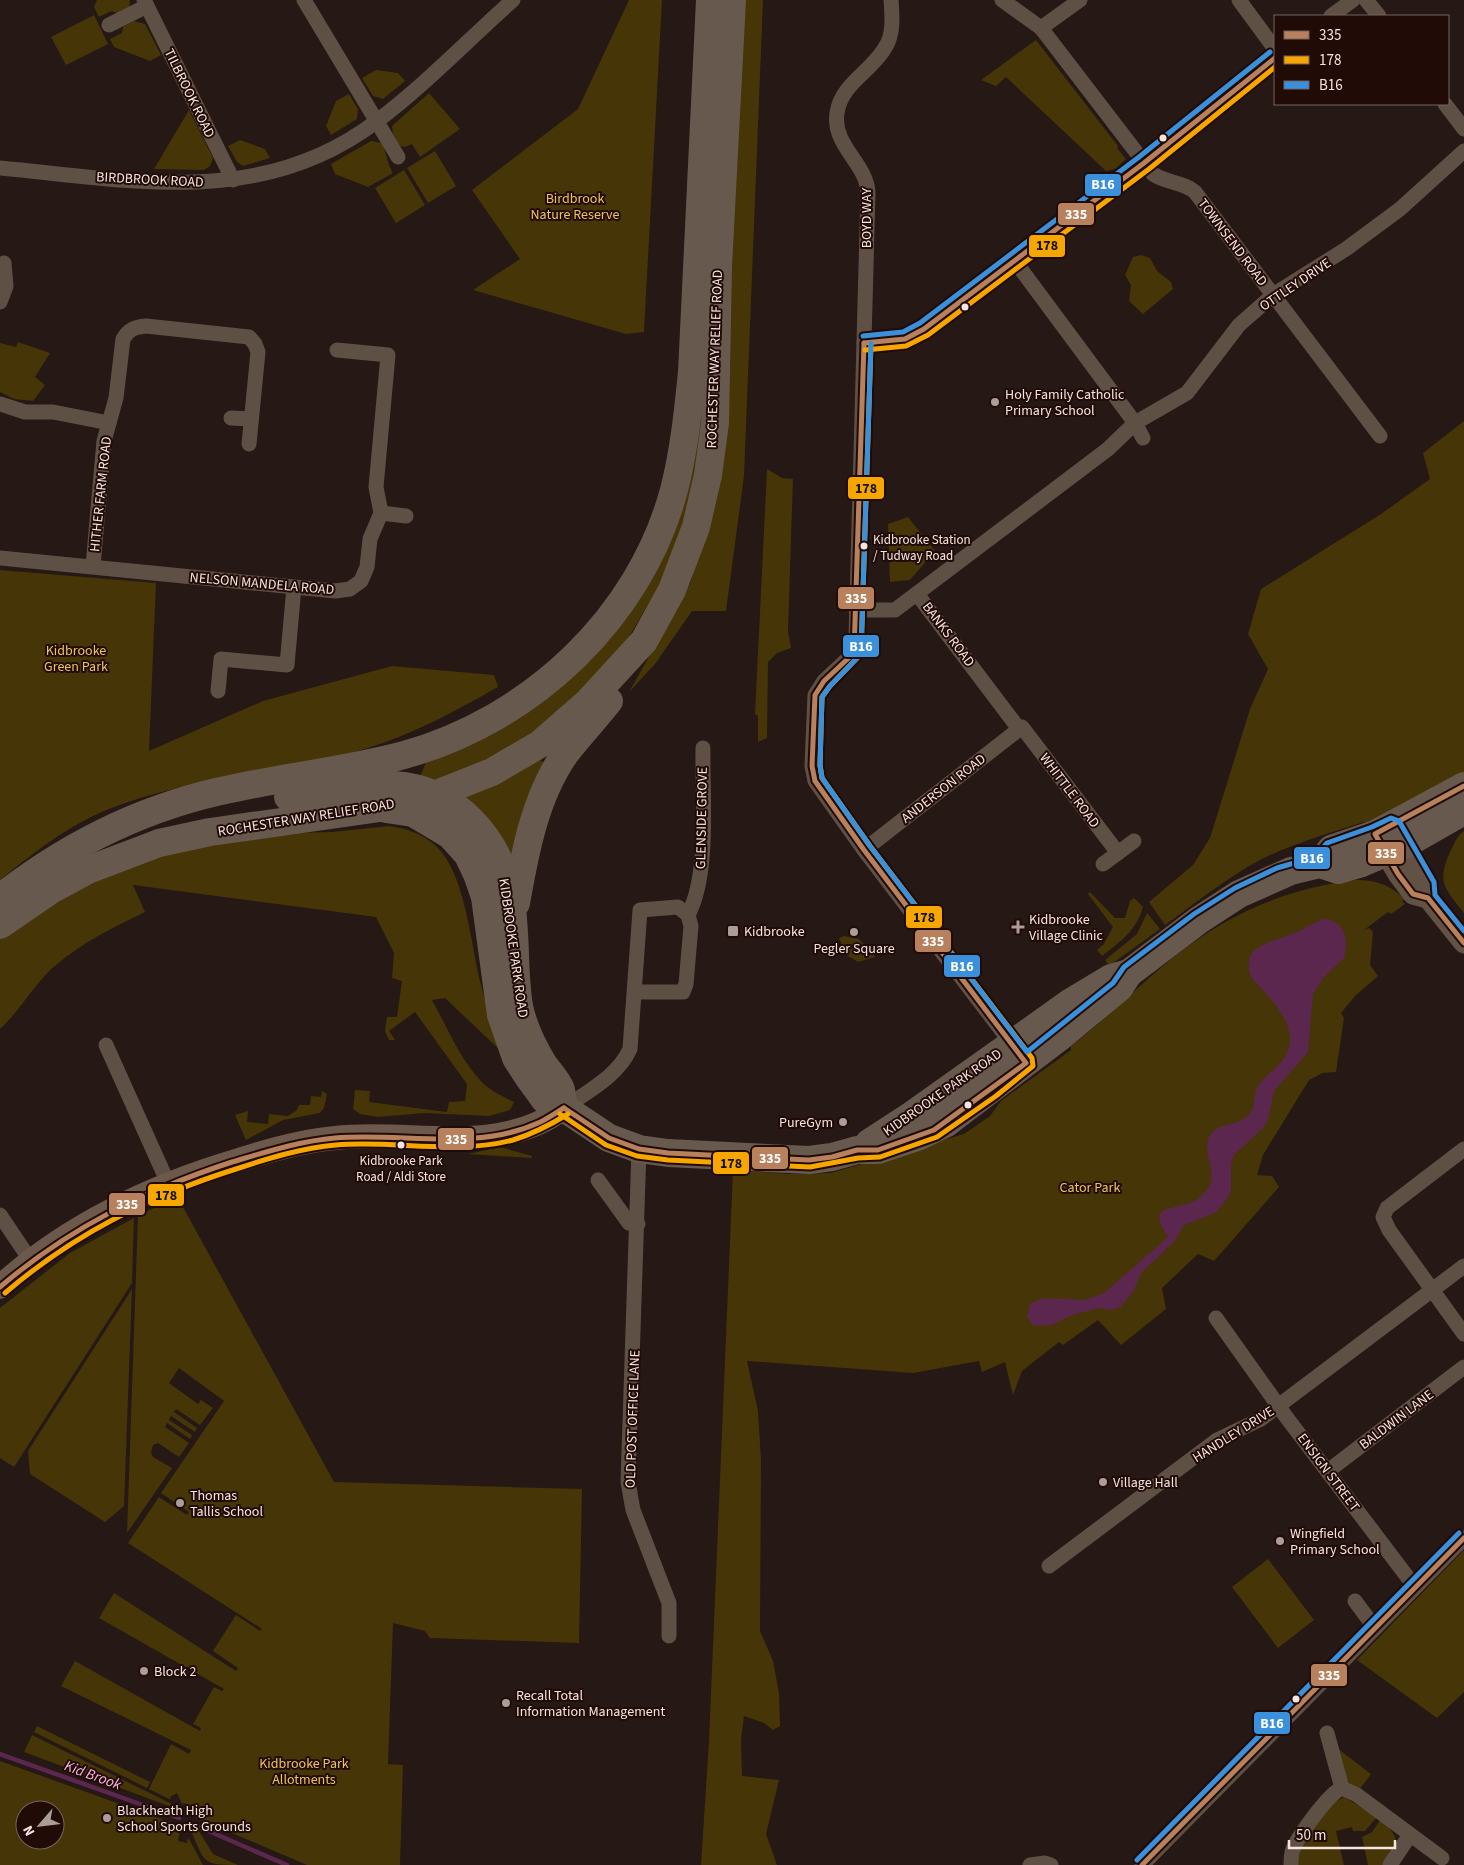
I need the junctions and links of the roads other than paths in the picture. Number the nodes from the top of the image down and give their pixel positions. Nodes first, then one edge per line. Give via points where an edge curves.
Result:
1 (304, 0) edge
2 (513, 0) edge
3 (710, 0) edge
4 (732, 0) edge
5 (891, 0) edge
6 (1002, 0) edge
7 (1080, 0) edge
8 (1239, 0) edge
9 (1353, 0) edge
10 (1366, 0) edge
11 (146, 3) edge
12 (1332, 15) edge
13 (1378, 15) edge
14 (109, 26) dead end
15 (1041, 28) junction
16 (1274, 48) edge
17 (1274, 59) edge
18 (1446, 105) edge
19 (377, 122) junction
20 (1464, 129) edge
21 (1464, 151) edge
22 (398, 157) dead end
23 (1144, 163) junction
24 (0, 168) edge
25 (234, 180) junction
26 (1014, 260) junction
27 (4, 262) dead end
28 (1273, 295) junction
29 (0, 302) edge
30 (864, 342) junction
31 (337, 350) dead end
32 (0, 404) edge
33 (231, 418) dead end
34 (251, 419) junction
35 (109, 423) junction
36 (1135, 424) junction
37 (1380, 436) dead end
38 (1143, 438) dead end
39 (249, 444) dead end
40 (381, 513) junction
41 (406, 516) dead end
42 (0, 558) edge
43 (93, 566) junction
44 (294, 587) junction
45 (917, 594) junction
46 (856, 610) junction
47 (644, 641) junction
48 (218, 691) dead end
49 (1021, 728) junction
50 (703, 748) dead end
51 (1464, 786) edge
52 (434, 795) junction
53 (180, 803) junction
54 (380, 808) junction
55 (1464, 811) edge
56 (1389, 839) junction
57 (1134, 841) dead end
58 (864, 850) junction
59 (1118, 853) junction
60 (1103, 864) dead end
61 (0, 898) edge
62 (688, 915) junction
63 (513, 919) junction
64 (0, 925) edge
65 (1464, 943) edge
66 (635, 992) junction
67 (106, 1045) dead end
68 (1019, 1053) junction
69 (564, 1108) junction
70 (639, 1149) junction
71 (1464, 1149) edge
72 (598, 1180) dead end
73 (168, 1182) junction
74 (0, 1215) edge
75 (638, 1224) junction
76 (31, 1261) junction
77 (1464, 1266) edge
78 (0, 1287) edge
79 (1432, 1289) junction
80 (1216, 1318) dead end
81 (1464, 1334) edge
82 (1464, 1367) edge
83 (1280, 1404) junction
84 (1328, 1471) junction
85 (1464, 1538) edge
86 (1049, 1566) dead end
87 (1416, 1587) junction
88 (1355, 1601) dead end
89 (1375, 1628) junction
90 (668, 1636) dead end
91 (1327, 1733) dead end
92 (1342, 1788) junction
93 (1410, 1835) junction
94 (1442, 1858) dead end
95 (1030, 1865) edge
96 (1051, 1865) edge
97 (1142, 1865) edge
98 (1291, 1865) edge
99 (1390, 1865) edge

1 - 19 street
2 - 19 street, BIRDBROOK ROAD
3 - 53 highway, ROCHESTER WAY RELIEF ROAD via 687,426 676,482 664,519 640,572 616,610 585,647 547,682 513,707 474,729 405,755 233,788
4 - 47 highway, ROCHESTER WAY RELIEF ROAD via 718,266 715,423 708,476 696,528 672,590
5 - 30 street, BOYD WAY via 891,34 886,46 845,91 836,115 840,140 868,184
6 - 15 street, TOWNSEND ROAD
7 - 15 street
8 - 16 street
9 - 12 street
10 - 13 street
11 - 14 street, TILBROOK ROAD
11 - 25 street, TILBROOK ROAD
15 - 23 street, TOWNSEND ROAD
17 - 23 street
18 - 20 street
19 - 22 street
19 - 25 street, BIRDBROOK ROAD via 310,159
21 - 28 street, OTTLEY DRIVE via 1400,209 1346,249
23 - 26 street
23 - 28 street, TOWNSEND ROAD via 1163,181 1194,192
24 - 25 street, BIRDBROOK ROAD via 162,183
26 - 30 street via 905,339
26 - 36 street
27 - 29 street via 6,286
28 - 36 street, OTTLEY DRIVE via 1239,325 1187,393
28 - 37 street, TOWNSEND ROAD
30 - 46 street, BOYD WAY
31 - 40 street via 388,355 376,487
32 - 35 street, HITHER FARM ROAD via 25,412 54,412
33 - 34 street
34 - 35 street, HITHER FARM ROAD via 258,352 249,337 137,326 123,339 121,375
34 - 39 street, HITHER FARM ROAD
35 - 43 street, HITHER FARM ROAD via 97,501
36 - 38 street
36 - 45 street, OTTLEY DRIVE via 1108,449
40 - 41 street
40 - 44 street, NELSON MANDELA ROAD via 370,539 367,567 361,581 350,589 336,591
42 - 43 street, NELSON MANDELA ROAD
43 - 44 street, NELSON MANDELA ROAD
44 - 48 street via 287,665 221,659
45 - 46 street, BANKS ROAD via 895,610
45 - 49 street, BANKS ROAD
46 - 58 street, BOYD WAY via 854,654 824,681 815,694 812,766 815,781
47 - 52 highway, ROCHESTER WAY RELIEF ROAD via 588,702 540,744 492,772
47 - 63 highway via 627,678 565,755 550,781 537,810 528,843
49 - 58 street, ANDERSON ROAD
49 - 59 street, WHITTLE ROAD
50 - 62 street, GLENSIDE GROVE via 702,865 696,901
51 - 56 highway, KIDBROOKE PARK ROAD
52 - 53 highway, KIDBROOKE PARK ROAD via 410,788 371,786 241,804
52 - 54 highway, ROCHESTER WAY RELIEF ROAD
52 - 63 highway, KIDBROOKE PARK ROAD via 460,809 480,828 495,851 506,878
53 - 61 highway, ROCHESTER WAY RELIEF ROAD via 116,824 80,843
54 - 64 highway, ROCHESTER WAY RELIEF ROAD via 210,832 159,843 88,870 50,890
54 - 69 highway, KIDBROOKE PARK ROAD via 413,814 430,823 450,835 468,856 484,897 497,994 508,1039 516,1058 545,1100
55 - 56 highway, KIDBROOKE PARK ROAD
56 - 65 street via 1427,885 1428,898
56 - 68 highway, KIDBROOKE PARK ROAD via 1331,849 1320,864 1280,874 1239,894 1129,973 1119,988
57 - 59 street
58 - 68 street
59 - 60 street
62 - 66 street via 691,926 683,992
62 - 66 street via 678,908 640,910
63 - 69 highway, KIDBROOKE PARK ROAD via 520,1007 536,1052 560,1088
66 - 69 street via 630,1049 624,1063
67 - 73 street
68 - 70 highway, KIDBROOKE PARK ROAD via 857,1150 832,1157 809,1160
69 - 70 highway, KIDBROOKE PARK ROAD via 609,1138
69 - 73 main road via 539,1124 483,1137 337,1137 317,1140 254,1155
70 - 75 street, OLD POST OFFICE LANE
71 - 79 street via 1384,1212 1384,1223
72 - 75 street via 629,1223
73 - 76 main road via 71,1232
74 - 76 street
75 - 90 street, OLD POST OFFICE LANE via 628,1482 633,1510 669,1603
76 - 78 main road
77 - 79 street, HANDLEY DRIVE
79 - 81 street
79 - 83 street, HANDLEY DRIVE
80 - 83 street, ENSIGN STREET via 1267,1391
82 - 84 street, BALDWIN LANE
83 - 84 street, ENSIGN STREET
83 - 86 street, HANDLEY DRIVE via 1252,1424 1217,1440
84 - 87 street, ENSIGN STREET
85 - 87 street
87 - 89 street
88 - 89 street
89 - 97 street
91 - 92 street
92 - 93 street via 1357,1795
92 - 98 street via 1332,1794 1298,1840
93 - 94 street
93 - 99 street
95 - 96 street via 1045,1862

